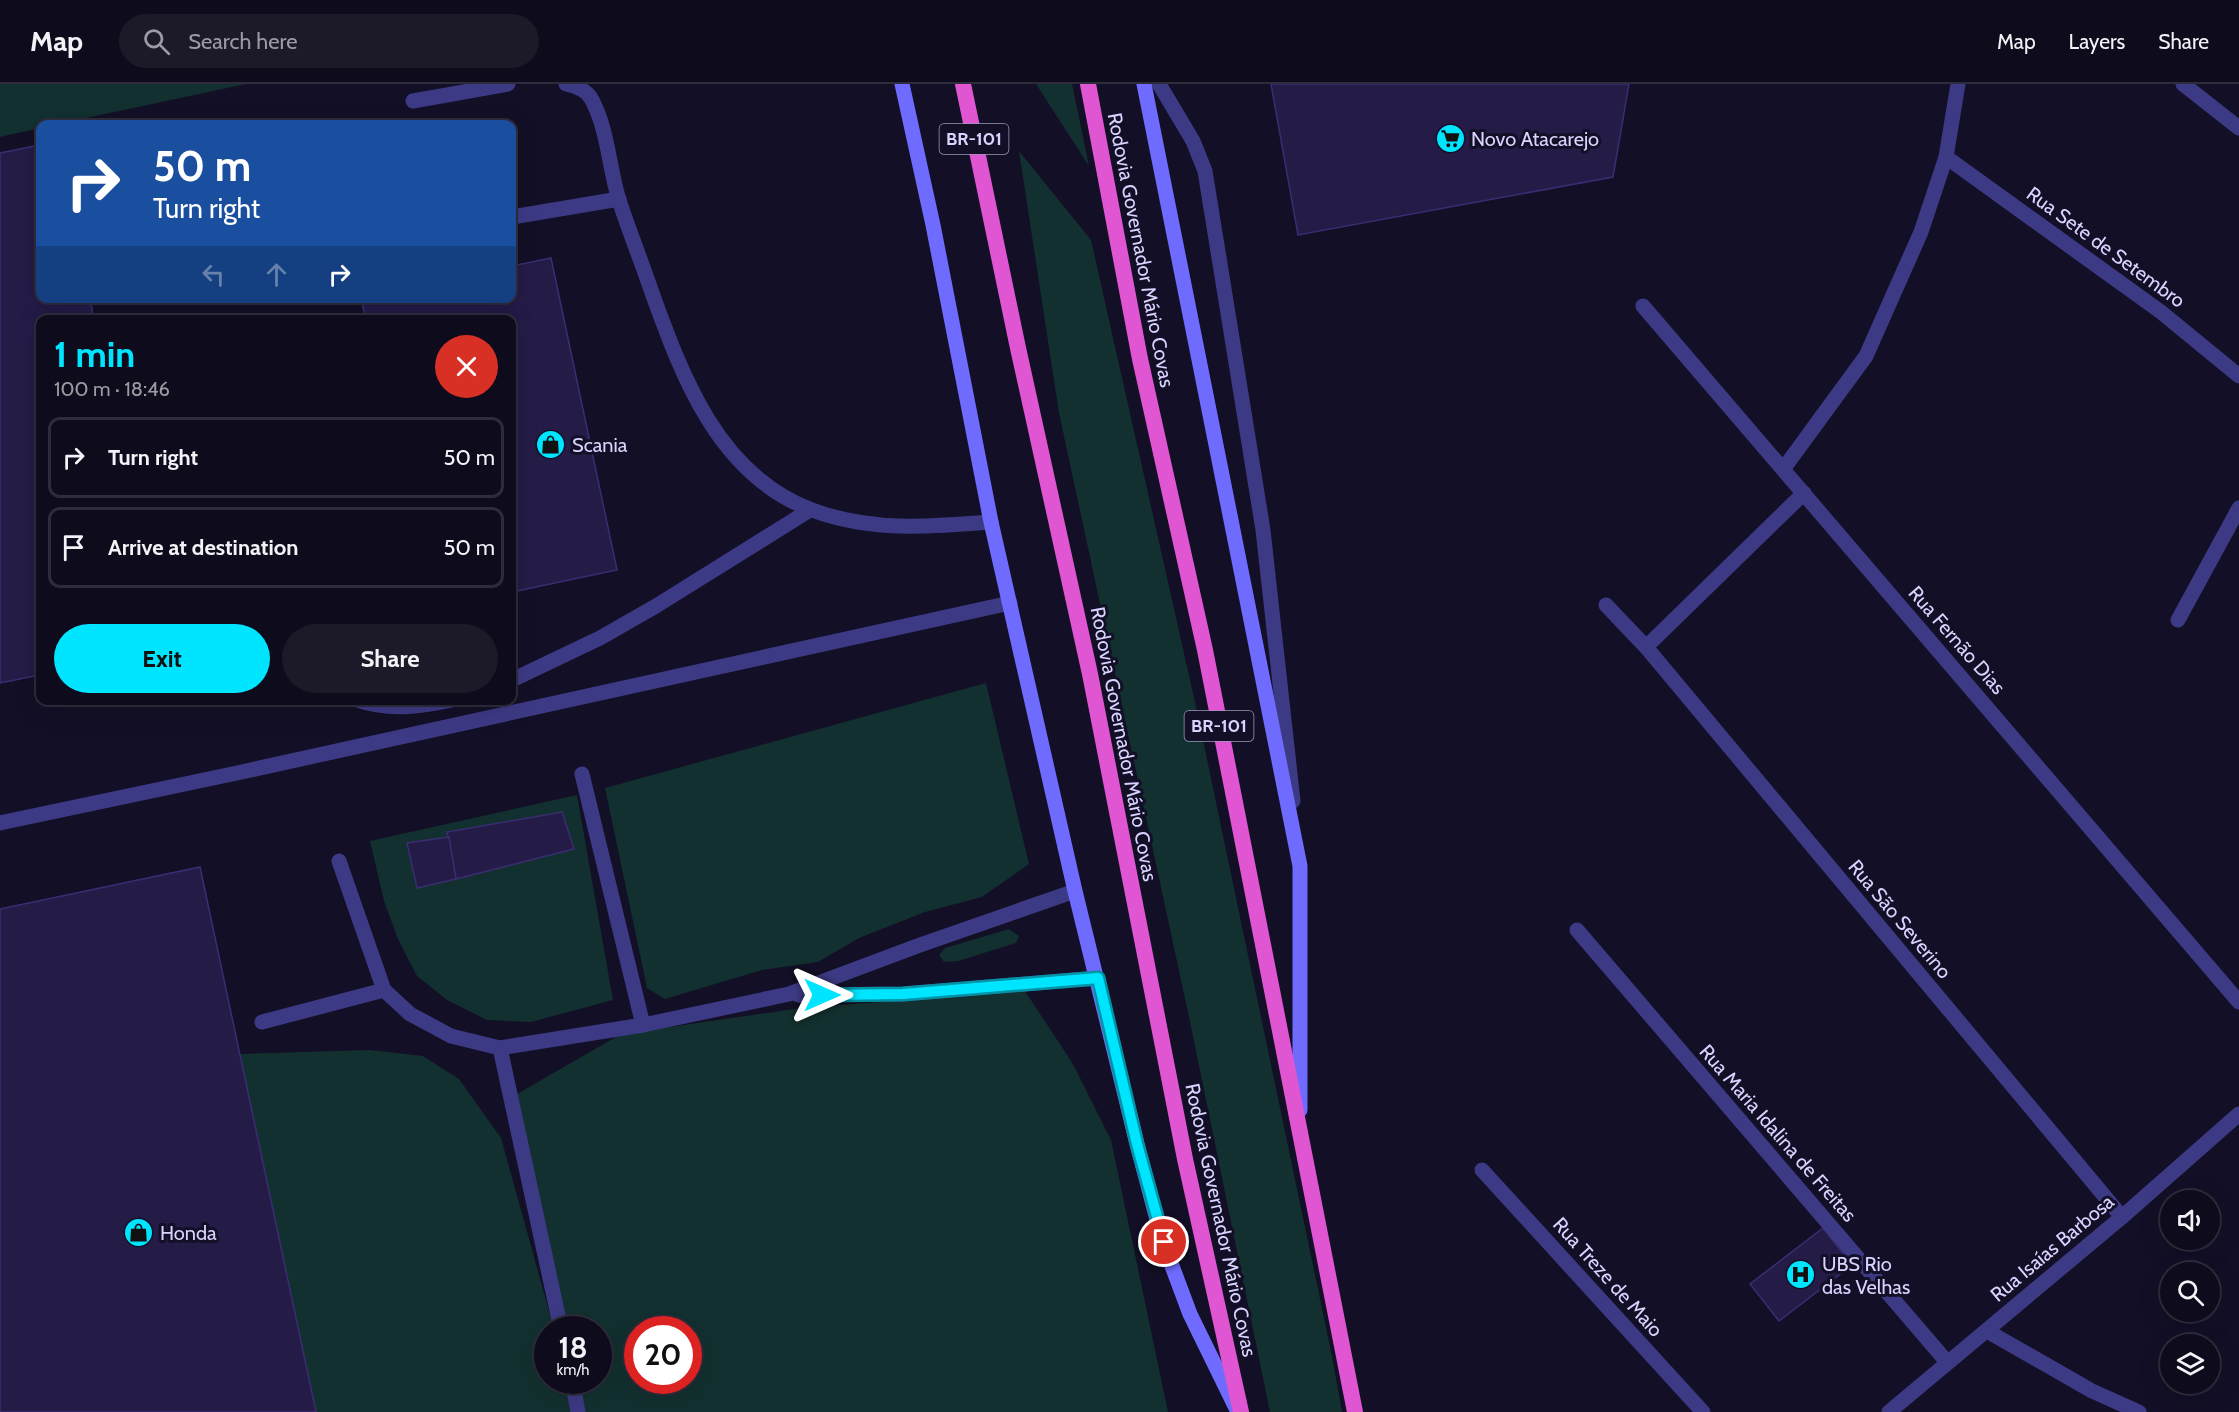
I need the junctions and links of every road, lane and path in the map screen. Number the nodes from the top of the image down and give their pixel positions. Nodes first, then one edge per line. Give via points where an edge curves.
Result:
1 (508, 84) edge
2 (566, 84) edge
3 (902, 84) edge
4 (963, 84) edge
5 (1088, 84) edge
6 (1144, 84) edge
7 (1159, 84) edge
8 (1958, 84) edge
9 (2183, 84) edge
10 (413, 101) dead end
11 (2239, 128) edge
12 (1946, 157) junction
13 (619, 199) junction
14 (516, 216) edge
15 (1643, 306) dead end
16 (2239, 376) edge
17 (1784, 468) junction
18 (1804, 493) junction
19 (2239, 508) edge
20 (810, 510) junction
21 (991, 522) junction
22 (1010, 603) junction
23 (1605, 605) dead end
24 (2178, 620) dead end
25 (1646, 646) junction
26 (516, 678) edge
27 (371, 705) edge
28 (425, 705) edge
29 (582, 774) dead end
30 (0, 823) edge
31 (339, 861) dead end
32 (1300, 866) junction
33 (1075, 891) junction
34 (1577, 930) dead end
35 (1098, 978) junction
36 (384, 990) junction
37 (789, 994) junction
38 (2239, 1002) edge
39 (262, 1022) dead end
40 (643, 1025) junction
41 (500, 1048) junction
42 (2239, 1114) edge
43 (1300, 1137) junction
44 (1482, 1170) dead end
45 (2122, 1217) junction
46 (558, 1316) edge
47 (1987, 1331) junction
48 (1947, 1362) junction
49 (575, 1394) edge
50 (578, 1412) edge
51 (1239, 1412) edge
52 (1355, 1412) edge
53 (1702, 1412) edge
54 (1889, 1412) edge
55 (2139, 1412) edge

1 - 10 street
2 - 13 street via 591,97
3 - 21 main road
4 - 51 highway, Rodovia Governador Mário Covas / BR-101 via 1090,674
5 - 43 highway, Rodovia Governador Mário Covas / BR-101 via 1140,359 1205,650
6 - 32 main road
7 - 32 street via 1193,141 1205,171 1263,530
8 - 12 street
9 - 11 street
12 - 16 street, Rua Sete de Setembro via 2161,312
12 - 17 street via 1921,232 1866,356
13 - 14 street
13 - 20 street via 664,326 697,403 744,467
15 - 17 street, Rua Fernão Dias
17 - 18 street, Rua Fernão Dias
18 - 25 street
18 - 38 street, Rua Fernão Dias
19 - 24 street
20 - 21 street via 872,526 915,528
20 - 26 street via 656,606
21 - 22 main road
22 - 30 street
22 - 33 main road
23 - 25 street, Rua São Severino
25 - 45 street, Rua São Severino
27 - 28 street
29 - 40 street
31 - 36 street
32 - 43 main road
33 - 35 main road
33 - 37 street
34 - 48 street, Rua Maria Idalina de Freitas
35 - 37 street via 903,994
35 - 51 main road via 1164,1242 1190,1314
36 - 39 street
36 - 41 street via 410,1014 451,1036
37 - 40 street
40 - 41 street
41 - 46 street
42 - 45 street, Rua Isaías Barbosa
43 - 52 highway, Rodovia Governador Mário Covas / BR-101
44 - 53 street, Rua Treze de Maio
45 - 47 street, Rua Isaías Barbosa
47 - 48 street, Rua Isaías Barbosa
47 - 55 street via 2092,1391
48 - 54 street, Rua Isaías Barbosa
49 - 50 street

